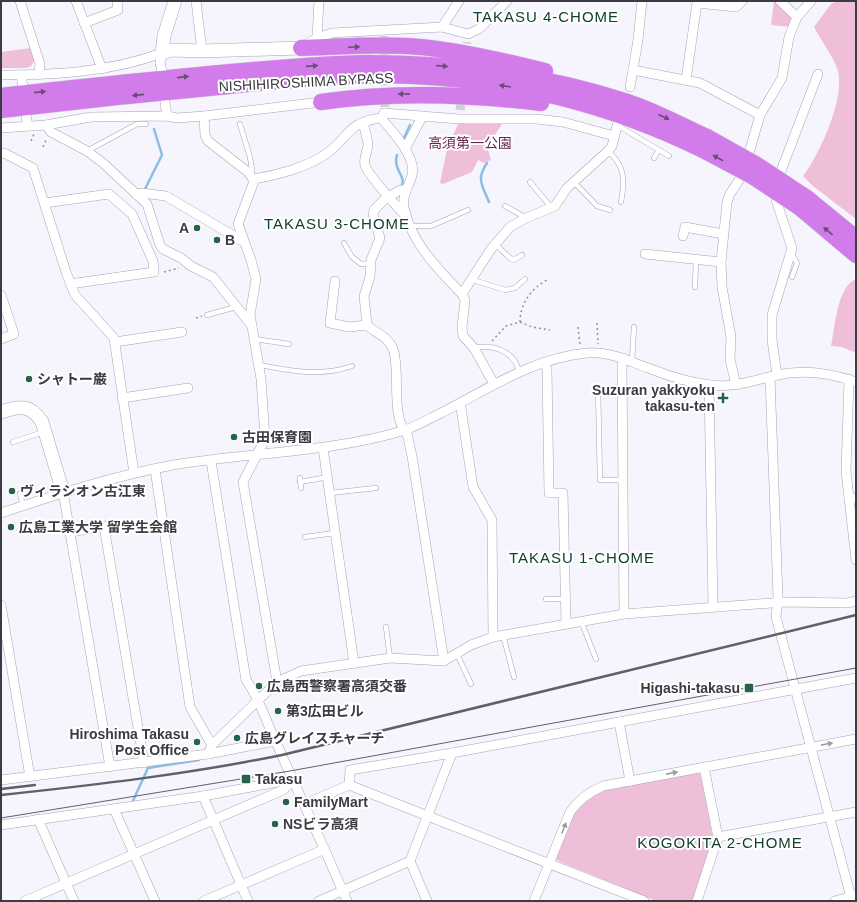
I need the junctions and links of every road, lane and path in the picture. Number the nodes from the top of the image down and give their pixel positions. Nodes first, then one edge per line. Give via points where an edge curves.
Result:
1 (20, 1) edge
2 (76, 1) edge
3 (117, 1) edge
4 (175, 1) edge
5 (196, 1) edge
6 (319, 1) edge
7 (459, 1) edge
8 (507, 1) edge
9 (642, 1) edge
10 (742, 1) edge
11 (780, 1) edge
12 (811, 1) edge
13 (718, 3) edge
14 (797, 17) junction
15 (84, 23) junction
16 (442, 27) junction
17 (317, 38) junction
18 (300, 48) junction
19 (202, 52) junction
20 (162, 53) junction
21 (102, 69) junction
22 (634, 70) junction
23 (162, 71) dead end
24 (818, 74) dead end
25 (1, 75) edge
26 (21, 75) junction
27 (38, 75) junction
28 (686, 80) junction
29 (23, 88) dead end
30 (1, 96) edge
31 (321, 102) joint
32 (165, 103) dead end
33 (1, 110) edge
34 (624, 110) junction
35 (383, 113) junction
36 (760, 115) junction
37 (26, 116) dead end
38 (167, 116) junction
39 (204, 116) junction
40 (422, 117) junction
41 (363, 123) junction
42 (146, 124) dead end
43 (240, 124) dead end
44 (46, 125) junction
45 (28, 126) junction
46 (1, 128) edge
47 (33, 136) dead end
48 (614, 136) junction
49 (47, 138) dead end
50 (31, 141) dead end
51 (43, 147) dead end
52 (405, 149) junction
53 (659, 150) junction
54 (87, 151) junction
55 (608, 151) junction
56 (1, 154) edge
57 (669, 156) dead end
58 (654, 158) dead end
59 (250, 175) junction
60 (530, 182) dead end
61 (574, 182) junction
62 (405, 190) junction
63 (137, 195) junction
64 (389, 197) junction
65 (621, 202) dead end
66 (45, 203) junction
67 (803, 203) junction
68 (505, 206) dead end
69 (551, 207) junction
70 (468, 210) dead end
71 (610, 210) dead end
72 (406, 216) junction
73 (524, 219) junction
74 (411, 226) junction
75 (723, 234) junction
76 (683, 236) dead end
77 (856, 238) edge
78 (244, 242) junction
79 (344, 243) dead end
80 (495, 244) junction
81 (791, 252) junction
82 (645, 254) dead end
83 (522, 255) dead end
84 (856, 255) edge
85 (696, 259) junction
86 (721, 262) junction
87 (371, 264) junction
88 (184, 267) dead end
89 (165, 271) dead end
90 (792, 277) dead end
91 (473, 280) junction
92 (525, 280) dead end
93 (547, 280) dead end
94 (335, 281) dead end
95 (70, 284) junction
96 (695, 287) dead end
97 (462, 294) junction
98 (1, 295) edge
99 (236, 307) junction
100 (207, 315) dead end
101 (520, 322) junction
102 (597, 323) dead end
103 (367, 325) junction
104 (252, 326) junction
105 (578, 327) dead end
106 (634, 327) dead end
107 (550, 330) dead end
108 (182, 332) dead end
109 (1, 339) edge
110 (254, 339) junction
111 (115, 342) junction
112 (290, 344) dead end
113 (490, 346) junction
114 (474, 348) junction
115 (581, 354) junction
116 (599, 354) junction
117 (628, 360) junction
118 (544, 363) junction
119 (258, 365) junction
120 (352, 366) dead end
121 (519, 372) junction
122 (773, 376) junction
123 (853, 380) edge
124 (494, 384) junction
125 (709, 385) junction
126 (736, 385) junction
127 (188, 388) dead end
128 (598, 388) dead end
129 (122, 398) junction
130 (459, 405) junction
131 (1, 412) edge
132 (404, 430) junction
133 (45, 431) junction
134 (13, 442) dead end
135 (323, 448) junction
136 (258, 456) junction
137 (211, 461) junction
138 (155, 469) junction
139 (134, 473) junction
140 (328, 478) junction
141 (622, 480) junction
142 (301, 488) dead end
143 (376, 488) dead end
144 (63, 492) junction
145 (20, 493) dead end
146 (330, 493) junction
147 (852, 498) edge
148 (23, 506) junction
149 (1, 513) edge
150 (71, 532) junction
151 (335, 533) junction
152 (305, 537) dead end
153 (856, 560) edge
154 (546, 599) dead end
155 (565, 599) junction
156 (856, 601) edge
157 (777, 603) junction
158 (1, 605) edge
159 (713, 606) junction
160 (624, 614) junction
161 (581, 621) junction
162 (566, 623) junction
163 (386, 627) dead end
164 (503, 635) junction
165 (493, 637) junction
166 (457, 654) junction
167 (390, 658) junction
168 (596, 660) dead end
169 (444, 661) junction
170 (354, 663) junction
171 (514, 677) dead end
172 (856, 678) edge
173 (277, 682) junction
174 (471, 684) dead end
175 (794, 690) junction
176 (259, 701) junction
177 (619, 722) junction
178 (856, 739) edge
179 (275, 741) junction
180 (212, 746) junction
181 (810, 748) junction
182 (452, 753) junction
183 (208, 754) junction
184 (144, 763) junction
185 (110, 767) junction
186 (704, 767) junction
187 (30, 777) junction
188 (294, 779) junction
189 (1, 780) edge
190 (630, 781) junction
191 (349, 785) junction
192 (203, 796) junction
193 (305, 804) junction
194 (114, 809) junction
195 (856, 812) edge
196 (427, 817) junction
197 (829, 817) junction
198 (38, 819) junction
199 (214, 819) junction
200 (1, 825) edge
201 (718, 837) junction
202 (325, 849) junction
203 (135, 854) junction
204 (410, 861) junction
205 (549, 864) junction
206 (66, 883) junction
207 (241, 885) junction
208 (343, 891) junction
209 (853, 898) edge
210 (26, 901) edge
211 (74, 901) edge
212 (155, 901) edge
213 (204, 901) edge
214 (248, 901) edge
215 (319, 901) edge
216 (347, 901) edge
217 (427, 901) edge
218 (534, 901) edge
219 (644, 901) edge
220 (697, 901) edge
221 (835, 901) edge

1 - 27 street via 40,64
2 - 15 street
3 - 15 street via 118,10
4 - 20 street via 164,36
5 - 19 street
6 - 17 street
7 - 16 street
8 - 16 street via 467,38
9 - 22 street
10 - 13 street via 736,7
11 - 14 street
12 - 14 street
13 - 28 street via 697,3
14 - 36 street via 789,36 782,78
15 - 21 street
16 - 17 street via 384,34 332,33
17 - 18 street
18 - 19 street
18 -> 34 highway via 407,46 471,54 595,84 614,93
19 - 20 street via 171,50
20 - 21 street
20 - 23 street
21 - 27 street
22 - 28 street
22 - 34 street
24 - 81 street via 776,184 776,200 791,244
25 - 26 street
26 - 27 street
26 - 29 street
28 - 36 street via 700,83
30 -> 34 highway, NISHIHIROSHIMA BYPASS via 273,68 368,63 456,67 501,73 546,82
34 -> 31 highway via 437,95 383,95
31 - 39 street
32 - 38 street
34 -> 33 highway, NISHIHIROSHIMA BYPASS via 542,93 411,76 273,82
34 - 48 street
34 - 53 lane
34 - 67 highway, NISHIHIROSHIMA BYPASS, bridge via 704,143 752,176
35 - 40 street
35 - 41 street
35 - 52 street
36 - 75 street via 743,174 727,202
37 - 45 street
38 - 39 street
38 - 44 street via 91,117
39 - 59 street via 208,142
40 - 48 street via 459,115 536,119 564,122
40 - 52 street
41 - 59 street via 356,124 319,159 268,177
41 - 64 street via 368,146 365,166
42 - 54 lane via 137,124
43 - 59 lane via 250,157
44 - 45 street
44 - 54 street via 51,132
45 - 46 street
47 - 50 path
48 - 55 street
49 - 51 path
52 - 62 street via 413,173
53 - 57 lane
53 - 58 lane
54 - 63 street
55 - 61 street
55 - 65 lane via 621,168 624,186
56 - 66 street via 4,153 33,168
59 - 78 street via 253,184 238,224
60 - 69 lane
61 - 69 street via 555,206
61 - 71 lane via 597,206
62 - 64 street via 400,190
62 - 72 street
63 - 78 street via 141,193 166,196
63 - 99 street via 147,204 163,249 213,277
64 - 72 street
64 - 87 street via 377,205 373,215 380,238
66 - 95 street
66 - 95 street via 109,194 132,214 153,261 154,272
67 - 77 highway, NISHIHIROSHIMA BYPASS
84 -> 67 highway, NISHIHIROSHIMA BYPASS
68 - 73 lane
69 - 73 street
70 - 74 lane via 431,226
72 - 74 street
73 - 80 street via 510,227
74 - 97 street via 429,260
75 - 76 street via 685,227
75 - 86 street
78 - 104 street via 256,280 250,315
79 - 87 lane via 352,257 361,264
80 - 83 lane via 511,259
80 - 91 street
81 - 90 lane via 797,263
81 - 122 street via 772,314
82 - 85 street
85 - 86 street
85 - 96 lane
86 - 126 street via 722,287 731,337 730,359
87 - 103 street via 364,302
88 - 89 path
91 - 92 lane via 505,290 515,288
91 - 97 street
93 - 101 path via 528,297 523,306
94 - 103 street via 330,323 349,327
95 - 111 street via 75,295
97 - 114 street via 465,300 463,336
98 - 109 street via 14,334
99 - 100 lane
99 - 104 street
101 - 107 path via 526,326
101 - 113 path via 506,326
102 - 116 path
103 - 132 street via 386,337 393,349 396,360 397,403
104 - 110 street
105 - 115 path
106 - 117 lane
108 - 111 street
110 - 112 lane
110 - 119 street
111 - 129 street
113 - 114 lane
113 - 121 lane via 511,356
114 - 124 street
115 - 116 street
115 - 118 street
116 - 117 street
117 - 125 street via 668,376
117 - 141 street via 622,364
118 - 121 street
118 - 155 street via 547,369 549,493 563,493
119 - 120 lane via 315,373 335,372
119 - 136 street via 265,439
121 - 124 street
122 - 123 street via 808,372 826,373
122 - 126 street
122 - 157 street
123 - 147 street via 846,471
124 - 130 street
125 - 126 street
125 - 159 street
127 - 129 street
128 - 141 lane via 600,480
129 - 139 street
130 - 132 street
130 - 165 street via 473,487 492,520
131 - 133 street via 15,407 31,410 38,415
132 - 135 street
132 - 169 street via 412,456
133 - 134 lane
133 - 144 street
135 - 136 street
135 - 140 street
136 - 137 street
136 - 173 street via 243,482
137 - 138 street
137 - 176 street via 246,680
138 - 139 street
138 - 180 street via 190,707
139 - 144 street
140 - 142 lane via 300,480
140 - 146 street
141 - 160 street
143 - 146 lane
144 - 148 street
144 - 150 street
145 - 148 lane
146 - 151 street
147 - 153 street
148 - 149 street
150 - 184 street via 104,526
150 - 185 street
151 - 152 lane
151 - 170 street
154 - 155 lane
155 - 162 street
156 - 157 street
157 - 159 street
157 - 175 street via 776,617
158 - 187 street
159 - 160 street
160 - 161 street
161 - 162 street
161 - 168 lane
162 - 164 street
163 - 167 lane
164 - 165 street
164 - 171 lane
165 - 166 street via 471,645
166 - 169 street
166 - 174 lane
167 - 169 street
167 - 170 street
170 - 173 street via 301,671
172 - 175 street
173 - 176 street
175 - 177 street
175 - 181 street
176 - 179 street
176 - 180 street
177 - 182 street
177 - 190 street
181 -> 178 street
179 - 183 street
179 - 188 street
180 - 183 street
181 - 186 street
181 - 197 street
182 - 191 street via 350,770
182 - 196 street
183 - 184 street
184 - 185 street
185 - 187 street
190 -> 186 street
186 - 201 street
187 - 189 street
188 - 192 street
188 - 193 street
188 - 199 street via 283,790
205 -> 190 street via 570,812 577,802 604,786
191 - 193 street
191 - 196 street
192 - 194 street
192 - 199 street
193 - 202 street
194 - 198 street
194 - 203 street
195 - 197 street
196 - 204 street
196 - 205 street
197 - 201 street
197 - 209 street
198 - 200 street
198 - 206 street
199 - 203 street
199 - 207 street
201 - 220 street
202 - 207 street
202 - 208 street
203 - 206 street
203 - 212 street
204 - 208 street
204 - 217 street
205 - 218 street
205 - 219 street
206 - 210 street
206 - 211 street
207 - 213 street
207 - 214 street
208 - 215 street
208 - 216 street
209 - 221 street

